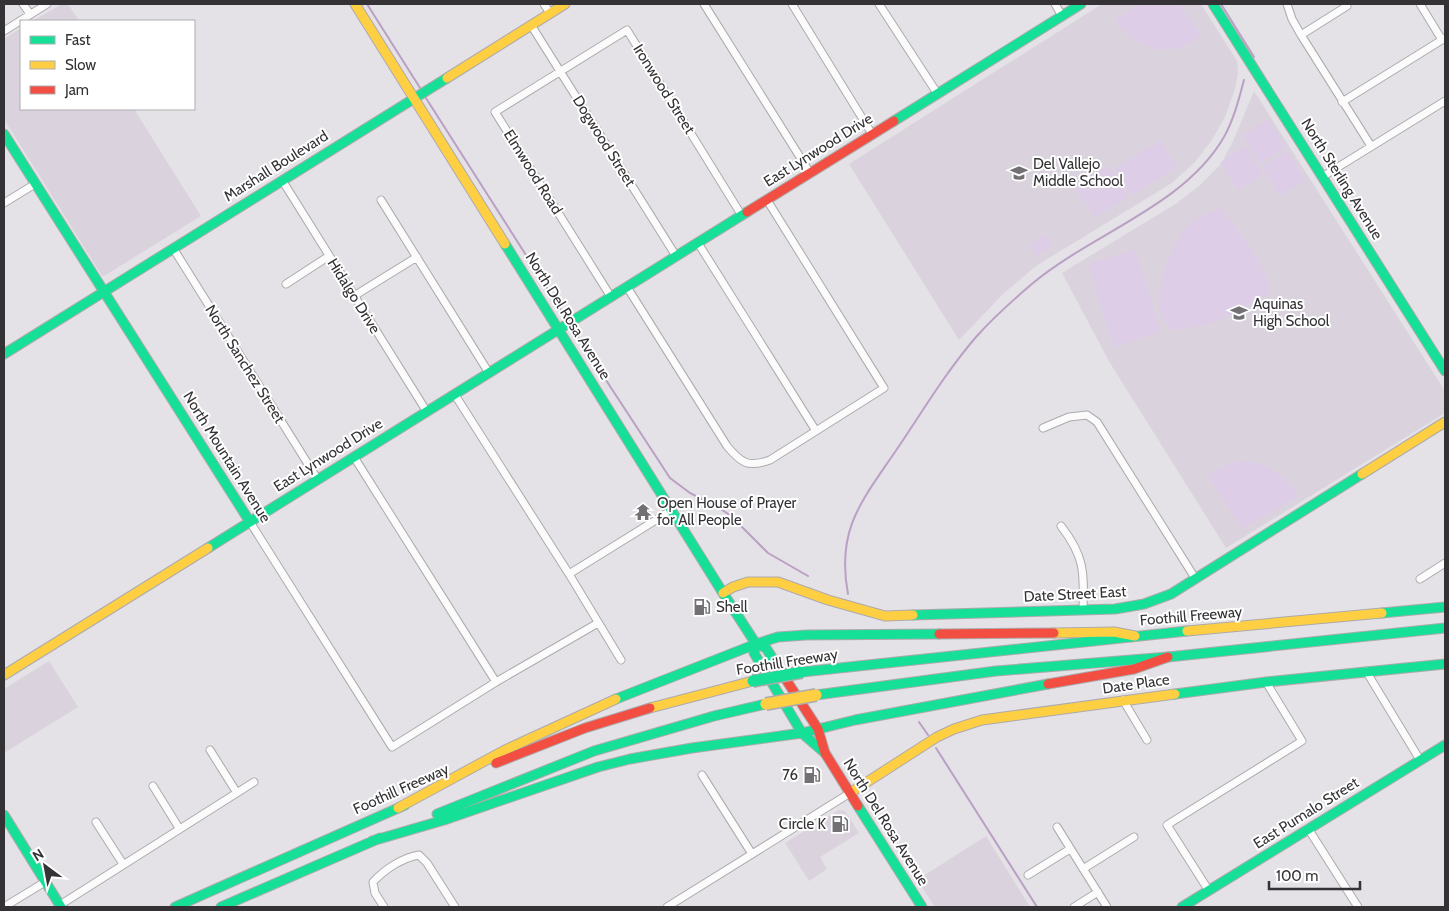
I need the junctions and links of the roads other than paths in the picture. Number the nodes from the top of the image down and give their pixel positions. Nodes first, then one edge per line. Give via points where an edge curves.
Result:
1 (23, 4) edge
2 (47, 4) edge
3 (355, 4) edge
4 (565, 4) edge
5 (704, 4) edge
6 (792, 4) edge
7 (879, 4) edge
8 (1055, 4) edge
9 (1081, 4) edge
10 (1213, 4) edge
11 (1287, 4) edge
12 (1420, 4) edge
13 (1347, 6) dead end
14 (547, 8) edge
15 (30, 14) junction
16 (1062, 16) junction
17 (21, 20) edge
18 (20, 21) edge
19 (531, 25) junction
20 (4, 31) edge
21 (1301, 35) junction
22 (1444, 39) edge
23 (561, 72) junction
24 (937, 93) junction
25 (420, 94) junction
26 (1445, 101) edge
27 (1342, 102) junction
28 (4, 134) edge
29 (872, 134) junction
30 (1371, 146) junction
31 (810, 173) junction
32 (1322, 177) junction
33 (282, 180) junction
34 (35, 184) junction
35 (381, 200) dead end
36 (767, 200) junction
37 (4, 203) edge
38 (742, 216) junction
39 (698, 243) junction
40 (173, 248) junction
41 (329, 256) junction
42 (417, 256) junction
43 (676, 256) junction
44 (286, 284) dead end
45 (627, 287) junction
46 (103, 291) junction
47 (354, 296) junction
48 (611, 297) junction
49 (566, 325) junction
50 (4, 354) edge
51 (1445, 371) edge
52 (489, 373) junction
53 (455, 395) junction
54 (427, 412) junction
55 (1445, 422) edge
56 (1043, 428) dead end
57 (816, 431) junction
58 (354, 457) junction
59 (318, 480) junction
60 (672, 510) junction
61 (250, 522) junction
62 (1061, 526) dead end
63 (1445, 563) edge
64 (569, 574) junction
65 (1195, 578) junction
66 (1420, 579) dead end
67 (723, 593) junction
68 (1445, 607) edge
69 (1084, 610) junction
70 (598, 623) junction
71 (1445, 628) edge
72 (1134, 636) junction
73 (756, 644) junction
74 (1168, 657) junction
75 (621, 660) dead end
76 (1445, 664) edge
77 (1366, 671) junction
78 (4, 676) edge
79 (496, 682) junction
80 (1266, 682) junction
81 (1123, 700) junction
82 (818, 729) junction
83 (802, 733) junction
84 (1147, 740) dead end
85 (1445, 745) edge
86 (210, 750) dead end
87 (825, 753) junction
88 (1420, 760) junction
89 (702, 775) dead end
90 (254, 782) dead end
91 (153, 786) dead end
92 (237, 793) junction
93 (850, 793) junction
94 (398, 808) junction
95 (4, 815) edge
96 (96, 822) dead end
97 (1057, 827) dead end
98 (179, 828) junction
99 (1309, 830) junction
100 (1134, 837) dead end
101 (372, 841) junction
102 (1070, 849) junction
103 (752, 854) junction
104 (123, 864) junction
105 (1083, 869) junction
106 (1028, 876) dead end
107 (45, 882) junction
108 (1209, 891) junction
109 (1098, 892) junction
110 (60, 906) edge
111 (4, 907) edge
112 (175, 907) edge
113 (221, 907) edge
114 (384, 907) edge
115 (455, 907) edge
116 (667, 907) edge
117 (922, 907) edge
118 (1074, 907) edge
119 (1107, 907) edge
120 (1182, 907) edge
121 (1358, 907) edge

1 - 15 street
2 - 15 street
3 - 25 main road, North Del Rosa Avenue
4 - 14 main road, Marshall Boulevard
5 - 31 street
6 - 29 street
7 - 24 street
8 - 16 street
9 - 16 main road, East Lynwood Drive
10 - 32 main road, North Sterling Avenue
11 - 21 street
12 - 22 street
13 - 21 street
14 - 19 main road, Marshall Boulevard
15 - 17 street
16 - 24 main road, East Lynwood Drive
18 - 20 street
19 - 23 street, Dogwood Street
19 - 25 main road, Marshall Boulevard
21 - 27 street
22 - 27 street
23 - 38 street, Ironwood Street via 627,30
23 - 43 street, Dogwood Street
23 - 48 street, Elmwood Road via 495,112
24 - 29 main road, East Lynwood Drive
25 - 33 main road, Marshall Boulevard
25 - 49 main road, North Del Rosa Avenue
26 - 30 street
27 - 30 street
28 - 34 main road, North Mountain Avenue
29 - 31 main road, East Lynwood Drive
30 - 32 street
31 - 36 main road, East Lynwood Drive
32 - 51 main road, North Sterling Avenue
33 - 40 main road, Marshall Boulevard
33 - 41 street, Hidalgo Drive
34 - 37 street
34 - 46 main road, North Mountain Avenue
35 - 42 street
36 - 38 main road, East Lynwood Drive
36 - 57 street via 884,388
38 - 39 main road, East Lynwood Drive
39 - 43 main road, East Lynwood Drive
39 - 57 street
40 - 46 main road, Marshall Boulevard
40 - 59 street, North Sanchez Street
41 - 44 street
41 - 47 street, Hidalgo Drive
42 - 47 street
42 - 52 street
43 - 45 main road, East Lynwood Drive
45 - 48 main road, East Lynwood Drive
45 - 57 street via 727,446 741,462 759,464 770,460
46 - 50 main road, Marshall Boulevard
46 - 61 main road, North Mountain Avenue
47 - 54 street, Hidalgo Drive
48 - 49 main road, East Lynwood Drive
49 - 52 main road, East Lynwood Drive
49 - 60 main road, North Del Rosa Avenue
52 - 53 main road, East Lynwood Drive
53 - 54 main road, East Lynwood Drive
53 - 64 street
54 - 58 main road, East Lynwood Drive
55 - 65 main road, Date Street East
56 - 65 street via 1069,417 1087,415 1097,422
58 - 59 main road, East Lynwood Drive
58 - 79 street
59 - 61 main road, East Lynwood Drive
60 - 64 street
60 - 67 main road, North Del Rosa Avenue
61 - 78 main road, East Lynwood Drive
61 - 79 street, North Mountain Avenue via 392,747
62 - 69 street via 1078,550 1082,563
63 - 66 street
64 - 70 street
65 - 69 main road, Date Street East via 1171,594 1144,604
67 - 69 main road, Date Street East via 748,582 778,582 885,616
67 - 73 main road, North Del Rosa Avenue
68 - 72 main road, Foothill Freeway
70 - 75 street
70 - 79 street
71 - 74 main road
72 - 73 main road via 1114,632 806,635 778,637
72 - 94 main road, Foothill Freeway, bridge via 802,672 753,681 679,699 585,728 500,761
73 - 82 main road, North Del Rosa Avenue via 766,648
73 - 83 main road, North Del Rosa Avenue via 754,654
73 - 94 main road via 592,709 505,750
74 - 82 main road via 1134,669 967,698
74 - 101 main road, bridge via 996,671 816,695 714,716 594,751
76 - 77 main road, Date Place
77 - 80 main road, Date Place
77 - 88 street
80 - 81 main road, Date Place
80 - 108 street via 1302,741 1167,825
81 - 84 street
81 - 93 main road, Date Place via 966,725 937,737
82 - 83 main road
82 - 87 main road, North Del Rosa Avenue
83 - 87 main road, North Del Rosa Avenue
83 - 101 main road via 692,748 598,767
85 - 88 main road, East Pumalo Street
86 - 92 street
87 - 93 main road, North Del Rosa Avenue
88 - 99 main road, East Pumalo Street
89 - 103 street
90 - 92 street
91 - 98 street
92 - 98 street
93 - 103 street
93 - 117 main road, North Del Rosa Avenue
94 - 112 main road, Foothill Freeway
95 - 107 main road
96 - 104 street
97 - 102 street
98 - 104 street
99 - 108 main road, East Pumalo Street
99 - 121 street
100 - 105 street
101 - 113 main road
102 - 105 street
102 - 106 street
103 - 116 street
104 - 110 street
105 - 109 street
107 - 110 main road
107 - 111 street
108 - 120 main road, East Pumalo Street
109 - 118 street
109 - 119 street
114 - 115 street via 373,882 408,857 419,855

